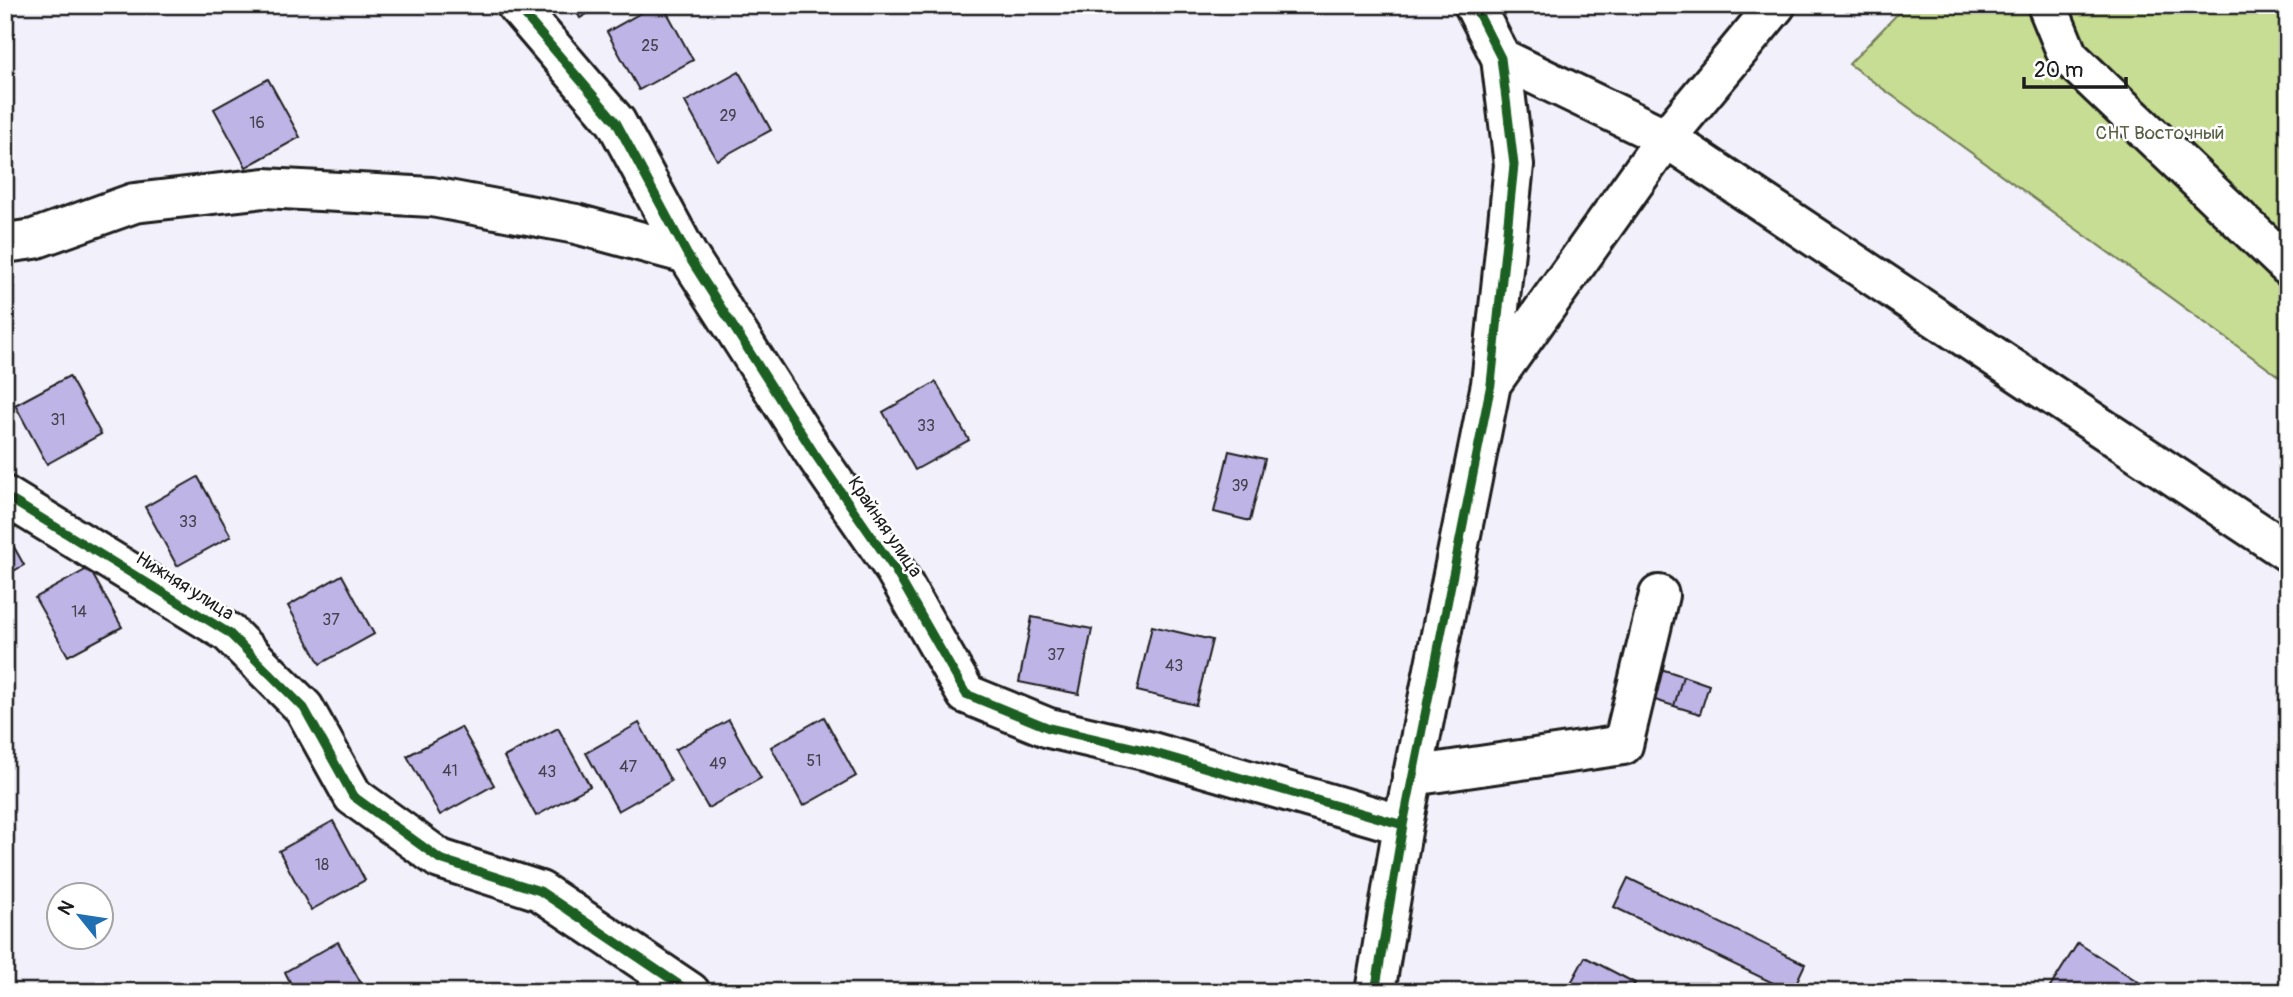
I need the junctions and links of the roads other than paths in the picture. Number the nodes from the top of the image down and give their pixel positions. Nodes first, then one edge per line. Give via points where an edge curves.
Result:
1 (516, 5) edge
2 (1474, 5) edge
3 (1776, 5) edge
4 (2047, 5) edge
5 (1501, 58) junction
6 (1666, 138) junction
7 (5, 243) edge
8 (687, 254) junction
9 (2288, 266) edge
10 (1491, 384) junction
11 (5, 496) edge
12 (2288, 552) edge
13 (1659, 595) dead end
14 (1412, 776) junction
15 (1403, 825) junction
16 (690, 992) edge
17 (1375, 992) edge

1 - 8 street, Крайняя улица via 616,122
2 - 5 street
3 - 6 street
4 - 9 street via 2068,56
5 - 6 street
5 - 10 street via 1514,165
6 - 10 street
6 - 12 street
7 - 8 street via 34,239 134,203 264,188 432,197 576,224
8 - 15 street, Крайняя улица via 895,570 966,694 1049,728 1148,751
10 - 14 street
11 - 16 street, Нижняя улица via 229,633 304,708 353,796 440,859 540,891
13 - 14 street via 1623,745
14 - 15 street
15 - 17 street

